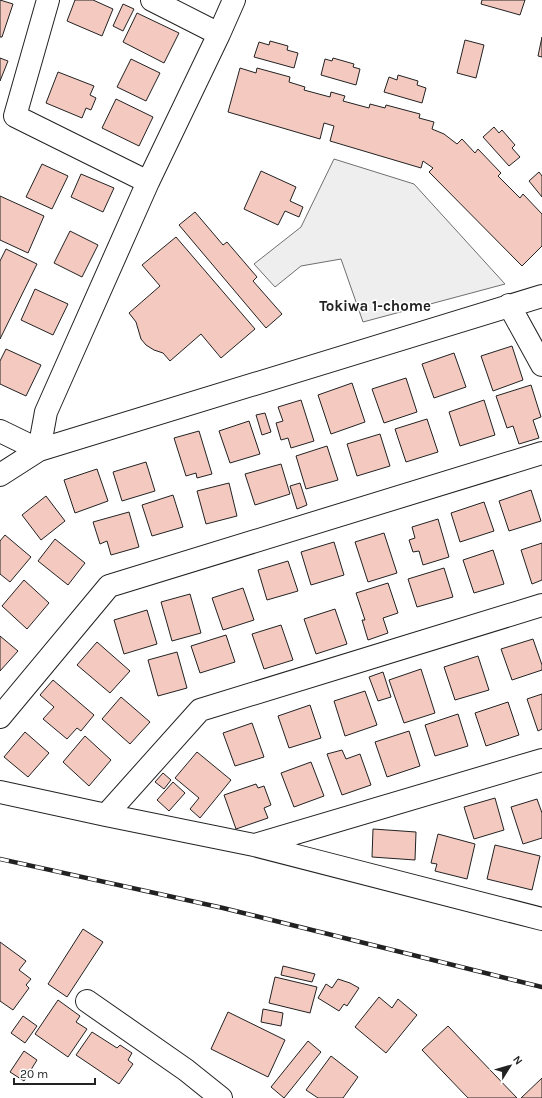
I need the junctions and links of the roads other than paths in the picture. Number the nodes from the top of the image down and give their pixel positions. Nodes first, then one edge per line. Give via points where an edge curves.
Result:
1 (48, 0) edge
2 (152, 0) edge
3 (234, 0) edge
4 (219, 34) junction
5 (148, 182) junction
6 (542, 296) edge
7 (510, 305) junction
8 (542, 365) edge
9 (0, 431) edge
10 (39, 450) junction
11 (542, 453) edge
12 (0, 475) edge
13 (542, 605) edge
14 (0, 717) edge
15 (542, 760) edge
16 (0, 792) edge
17 (106, 815) junction
18 (254, 845) junction
19 (542, 919) edge
20 (87, 1001) dead end
21 (221, 1098) edge

1 - 5 street via 15,116
2 - 4 street
3 - 4 street
4 - 5 street
5 - 10 street via 46,412
6 - 7 street
7 - 8 street
7 - 10 street
9 - 10 street
10 - 12 street
11 - 14 street via 109,586
13 - 17 street via 200,710
15 - 18 street
16 - 17 street
17 - 18 street
18 - 19 street
20 - 21 street via 186,1070

